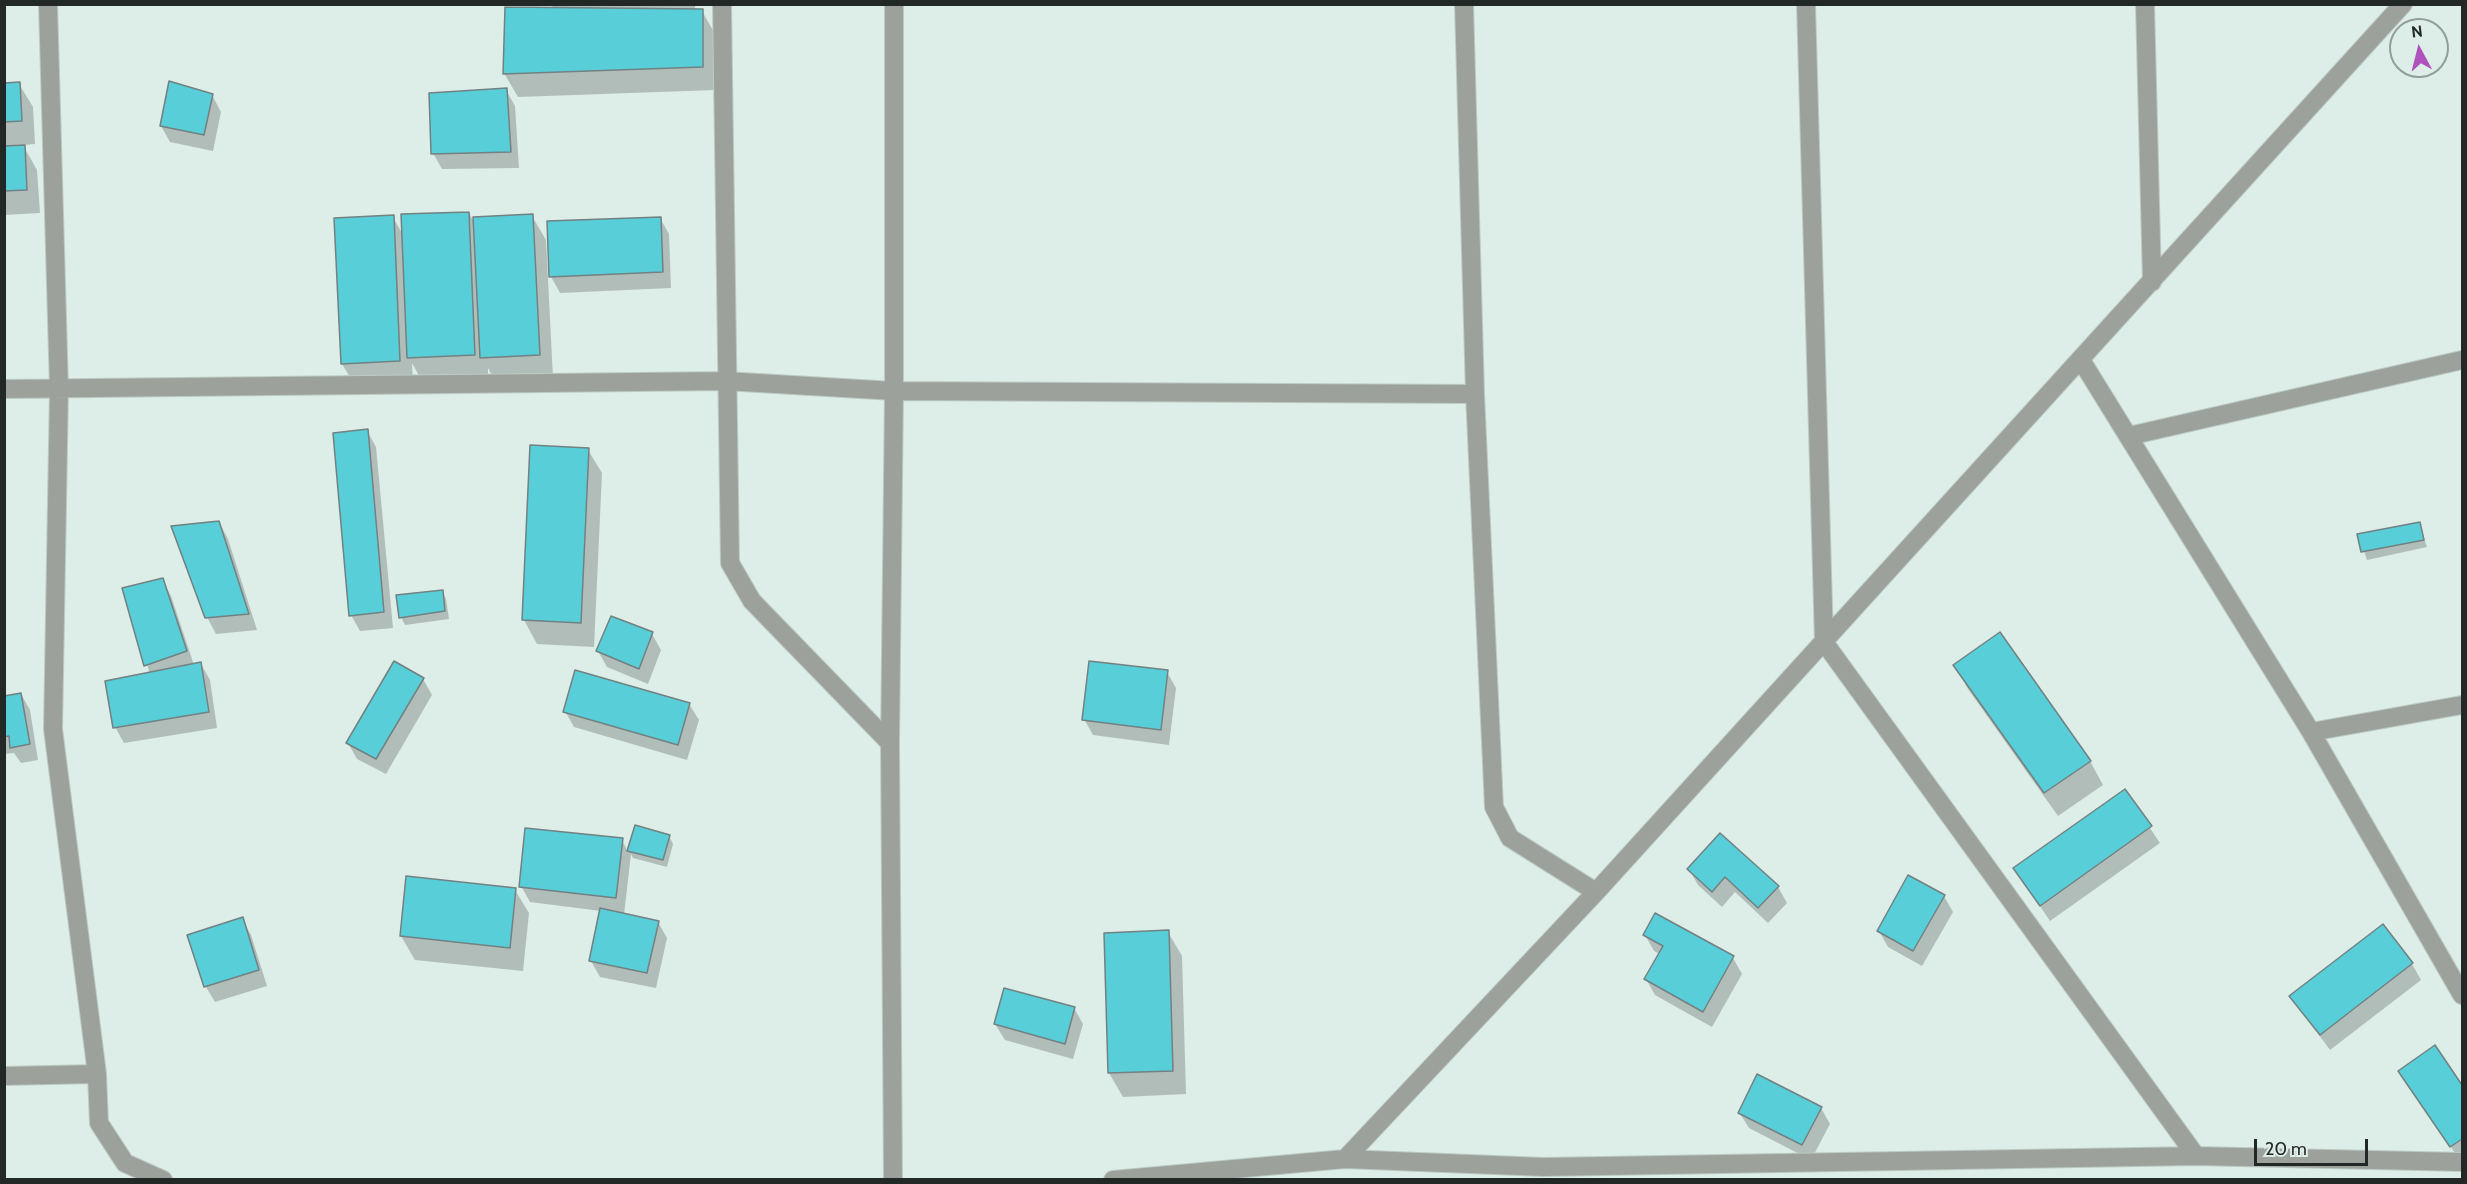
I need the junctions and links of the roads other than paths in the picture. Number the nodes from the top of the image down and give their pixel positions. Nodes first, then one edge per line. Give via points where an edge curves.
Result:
1 (48, 4) edge
2 (722, 4) edge
3 (894, 4) edge
4 (1464, 4) edge
5 (1806, 4) edge
6 (2145, 4) edge
7 (2403, 4) edge
8 (2152, 282) junction
9 (2081, 360) junction
10 (2463, 360) edge
11 (725, 381) junction
12 (4, 389) edge
13 (59, 389) junction
14 (894, 391) junction
15 (1475, 394) junction
16 (2129, 436) junction
17 (1824, 642) junction
18 (2463, 705) edge
19 (2311, 732) junction
20 (890, 743) junction
21 (1596, 892) junction
22 (2463, 995) edge
23 (98, 1074) junction
24 (4, 1076) edge
25 (2196, 1156) junction
26 (1345, 1160) junction
27 (2463, 1162) edge
28 (163, 1179) edge
29 (893, 1179) edge
30 (1113, 1179) edge

1 - 13 street
2 - 11 street
3 - 14 street
4 - 15 street
5 - 17 street
6 - 8 street
7 - 8 street
8 - 9 street
9 - 16 street
9 - 17 street
10 - 16 street
11 - 13 street
11 - 14 street
11 - 20 street via 730,563 752,601
12 - 13 street
13 - 23 street via 53,729
14 - 15 street
14 - 20 street
15 - 21 street via 1494,807 1510,838
16 - 19 street
17 - 21 street
17 - 25 street
18 - 19 street
19 - 22 street
20 - 29 street
21 - 26 street
23 - 24 street
23 - 28 street via 99,1123 126,1163
25 - 26 street via 1544,1167
25 - 27 street
26 - 30 street

